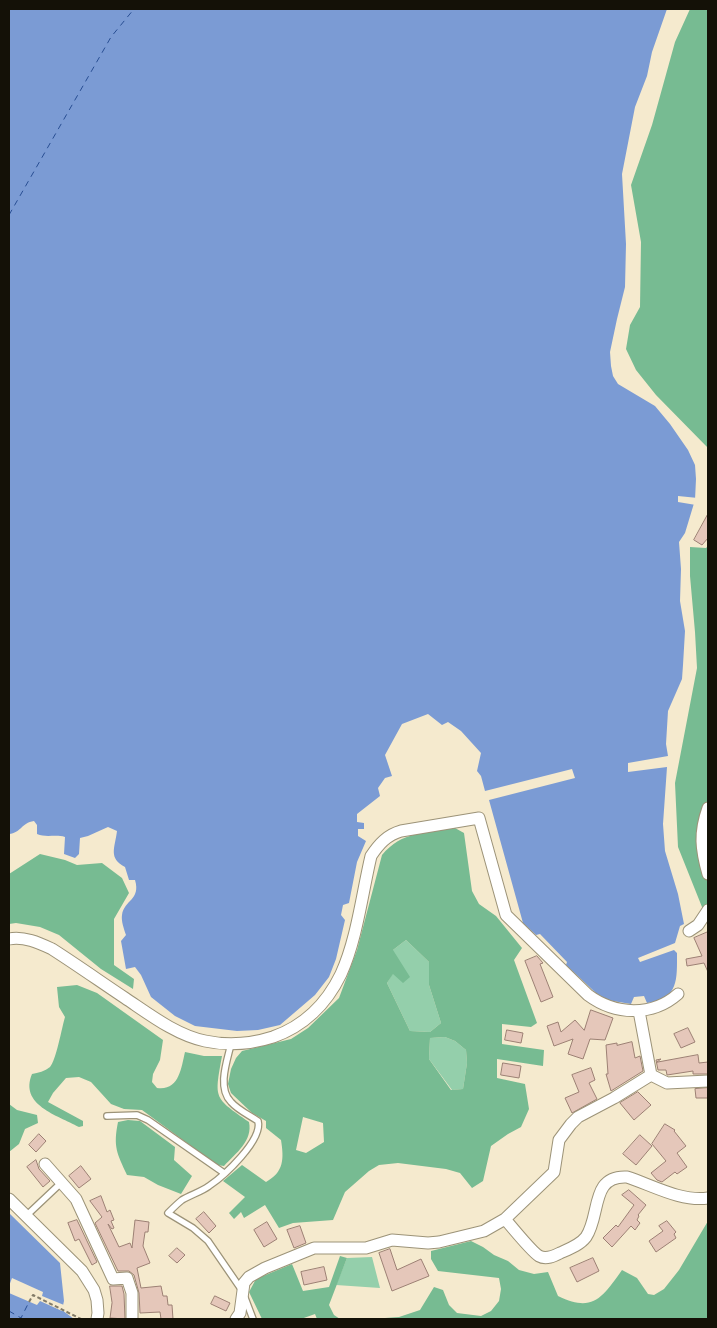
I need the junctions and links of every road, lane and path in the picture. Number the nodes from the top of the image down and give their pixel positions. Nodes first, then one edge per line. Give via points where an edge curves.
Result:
1 (708, 808) edge
2 (708, 874) edge
3 (708, 910) edge
4 (689, 931) dead end
5 (9, 939) edge
6 (678, 994) dead end
7 (640, 1011) junction
8 (231, 1044) junction
9 (651, 1075) junction
10 (708, 1081) edge
11 (107, 1116) dead end
12 (45, 1164) dead end
13 (224, 1173) junction
14 (62, 1182) junction
15 (708, 1198) edge
16 (9, 1199) edge
17 (26, 1216) junction
18 (505, 1219) junction
19 (242, 1290) junction
20 (29, 1302) dead end
21 (82, 1319) edge
22 (97, 1319) edge
23 (132, 1319) edge
24 (236, 1319) edge
25 (253, 1319) edge

1 - 2 street via 701,842
3 - 4 street via 698,925
5 - 8 street via 27,939 52,949 188,1036
6 - 7 street via 656,1007
7 - 8 street via 603,1005 588,995 506,915 479,818 400,831 379,844 371,856 342,972 315,1013 282,1034 255,1042
7 - 9 street
8 - 13 lane via 225,1069 225,1093 231,1102 258,1120 259,1126 242,1155
9 - 10 street via 667,1084
9 - 18 street via 574,1120 559,1140 554,1172
11 - 13 lane via 137,1115 148,1120
12 - 14 street
13 - 19 lane via 168,1213 194,1228 208,1241
14 - 17 lane
14 - 23 street via 76,1199 113,1279 127,1278 132,1293
15 - 18 street via 698,1199 617,1177 602,1187 586,1238 548,1258 538,1256
16 - 17 street
17 - 22 street via 82,1271 98,1300
18 - 19 street via 484,1231 439,1242 392,1240 366,1248 314,1248 257,1272 244,1283
19 - 24 street via 240,1313
19 - 25 lane
20 - 21 path via 33,1295

